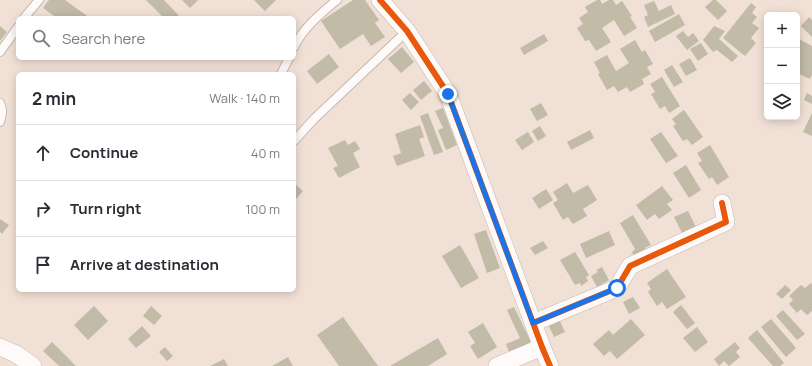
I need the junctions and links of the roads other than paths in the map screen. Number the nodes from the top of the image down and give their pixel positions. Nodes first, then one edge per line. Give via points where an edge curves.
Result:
1 (39, 0) edge
2 (337, 0) edge
3 (380, 0) edge
4 (26, 16) edge
5 (16, 30) edge
6 (407, 31) junction
7 (296, 43) edge
8 (0, 52) edge
9 (288, 60) edge
10 (282, 72) edge
11 (0, 103) edge
12 (0, 122) edge
13 (296, 139) edge
14 (722, 203) dead end
15 (533, 323) junction
16 (0, 347) edge
17 (542, 347) junction
18 (33, 366) edge
19 (497, 366) edge
20 (550, 366) edge

1 - 4 lane
2 - 7 lane via 314,20
3 - 6 street
5 - 8 lane
6 - 13 lane
6 - 15 street via 448,94
9 - 10 lane
11 - 12 lane
14 - 15 street via 726,222 630,266 617,288
15 - 17 street
16 - 18 street
17 - 19 street
17 - 20 street

